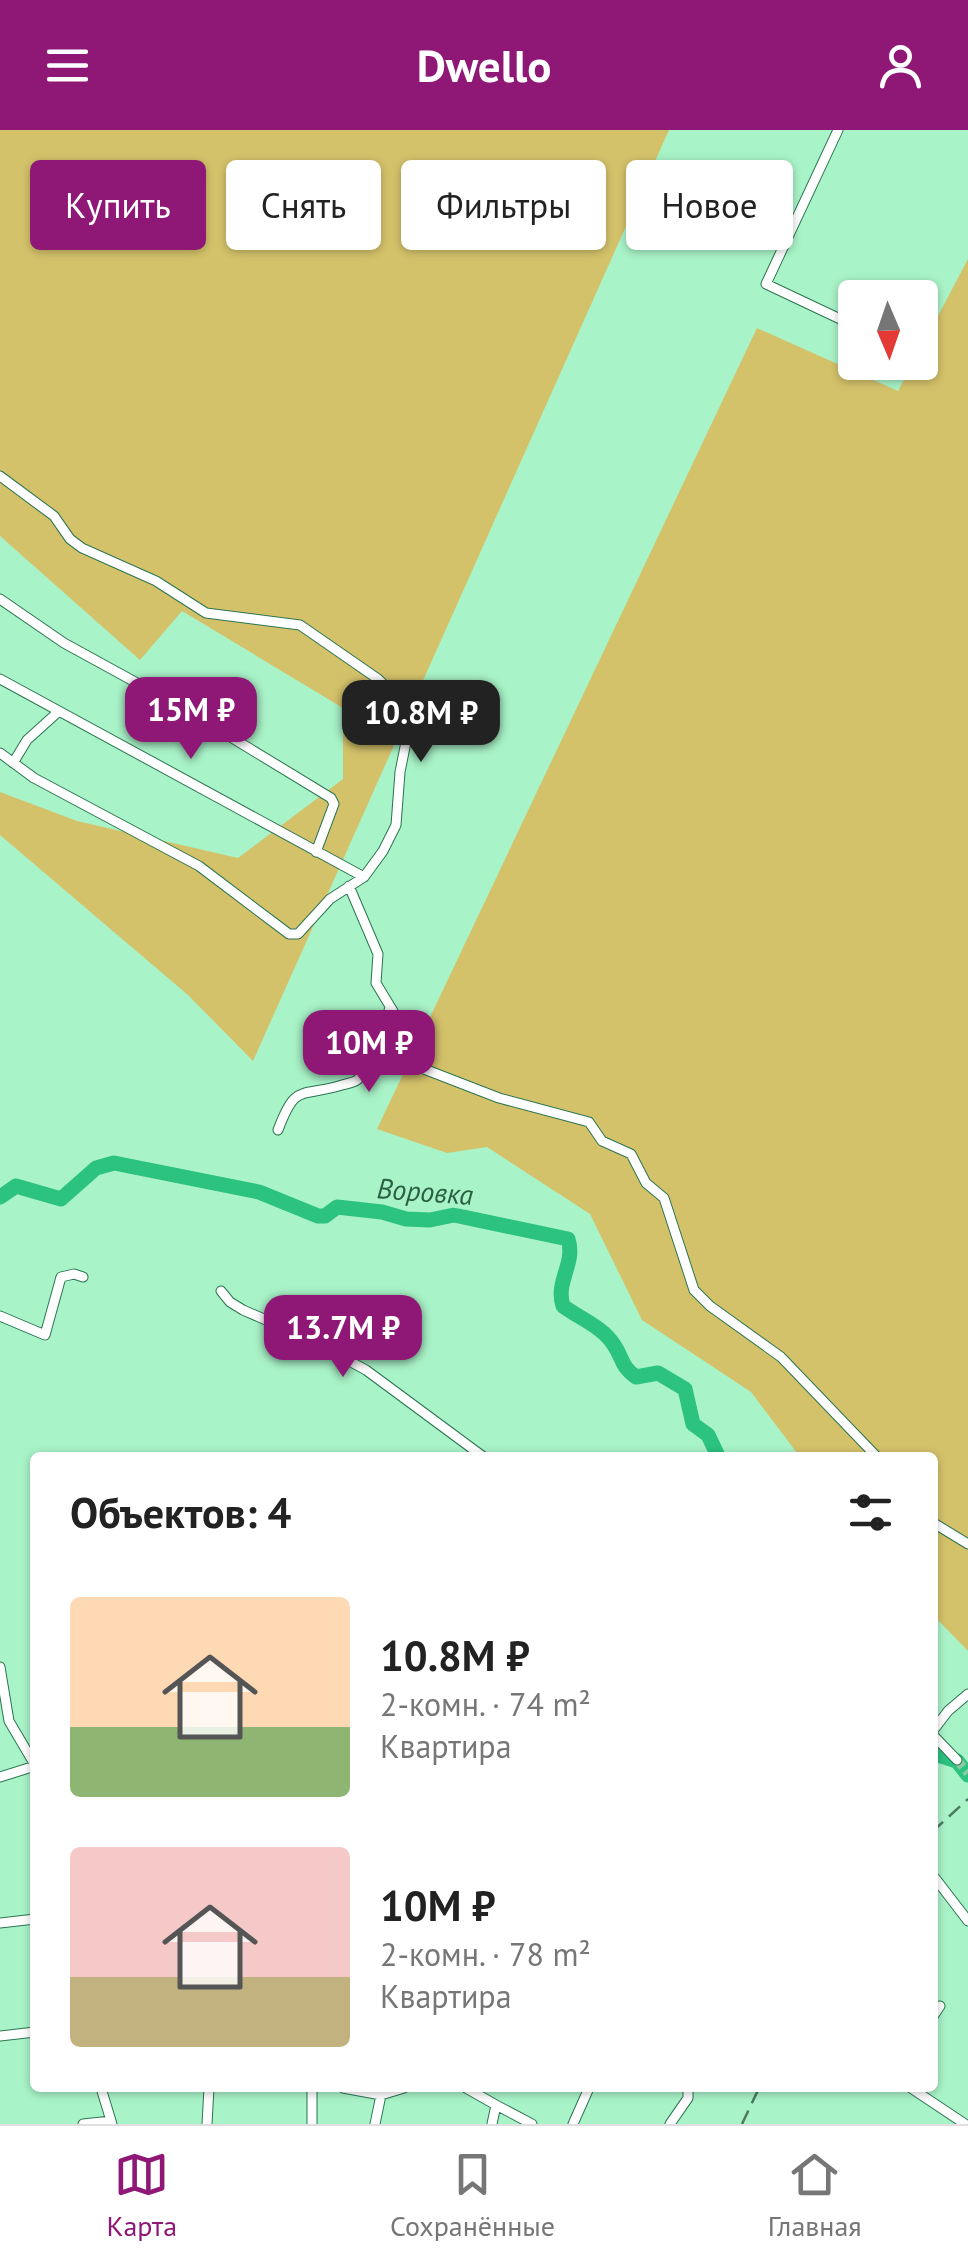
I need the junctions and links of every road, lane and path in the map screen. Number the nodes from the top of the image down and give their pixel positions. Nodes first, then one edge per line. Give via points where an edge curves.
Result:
1 (838, 130) edge
2 (838, 318) edge
3 (0, 476) edge
4 (0, 599) edge
5 (0, 679) edge
6 (58, 712) junction
7 (0, 753) edge
8 (12, 763) junction
9 (316, 852) junction
10 (364, 877) junction
11 (349, 886) junction
12 (390, 1008) junction
13 (278, 1130) dead end
14 (83, 1277) dead end
15 (220, 1291) dead end
16 (0, 1316) edge
17 (477, 1452) edge
18 (872, 1452) edge
19 (938, 1526) edge
20 (968, 1544) edge
21 (0, 1670) edge
22 (968, 1694) edge
23 (938, 1725) edge
24 (938, 1739) edge
25 (30, 1757) edge
26 (957, 1760) tunnel mouth
27 (30, 1767) edge
28 (0, 1777) edge
29 (938, 1882) edge
30 (30, 1920) edge
31 (968, 1921) edge
32 (0, 1923) edge
33 (940, 2006) dead end
34 (938, 2009) edge
35 (30, 2033) edge
36 (0, 2036) edge
37 (102, 2092) edge
38 (209, 2092) edge
39 (312, 2092) edge
40 (365, 2092) edge
41 (391, 2092) edge
42 (473, 2092) edge
43 (587, 2092) edge
44 (688, 2092) edge
45 (917, 2092) edge
46 (381, 2095) junction
47 (496, 2105) junction
48 (112, 2122) edge
49 (83, 2124) edge
50 (207, 2124) edge
51 (312, 2124) edge
52 (375, 2124) edge
53 (492, 2124) edge
54 (532, 2124) edge
55 (573, 2124) edge
56 (670, 2124) edge
57 (965, 2124) edge

1 - 2 street via 766,284
3 - 10 street via 59,520 82,548 156,581 206,614 300,625 397,698 408,732 396,824
4 - 9 street via 331,798 332,817
5 - 6 street
6 - 8 street
6 - 9 street
7 - 8 street
8 - 11 street via 199,866 289,934 298,934
9 - 10 street
10 - 11 street
11 - 12 street via 378,954 376,984
12 - 13 street via 372,1061 356,1081 302,1092 288,1102
12 - 18 street via 424,1069 589,1122 602,1141 631,1154 646,1183 664,1198 694,1290 781,1357
14 - 16 street via 62,1277 45,1335
15 - 17 street via 243,1310 366,1370
19 - 20 street
21 - 25 street via 8,1721
22 - 23 street
24 - 26 street
27 - 28 street
29 - 31 street
30 - 32 street
33 - 34 street
35 - 36 street
37 - 48 street
38 - 50 street
39 - 51 street
40 - 46 street
41 - 46 street
42 - 47 street
43 - 55 street
44 - 56 street
45 - 57 street
46 - 52 street
47 - 53 street
47 - 54 street
48 - 49 street

